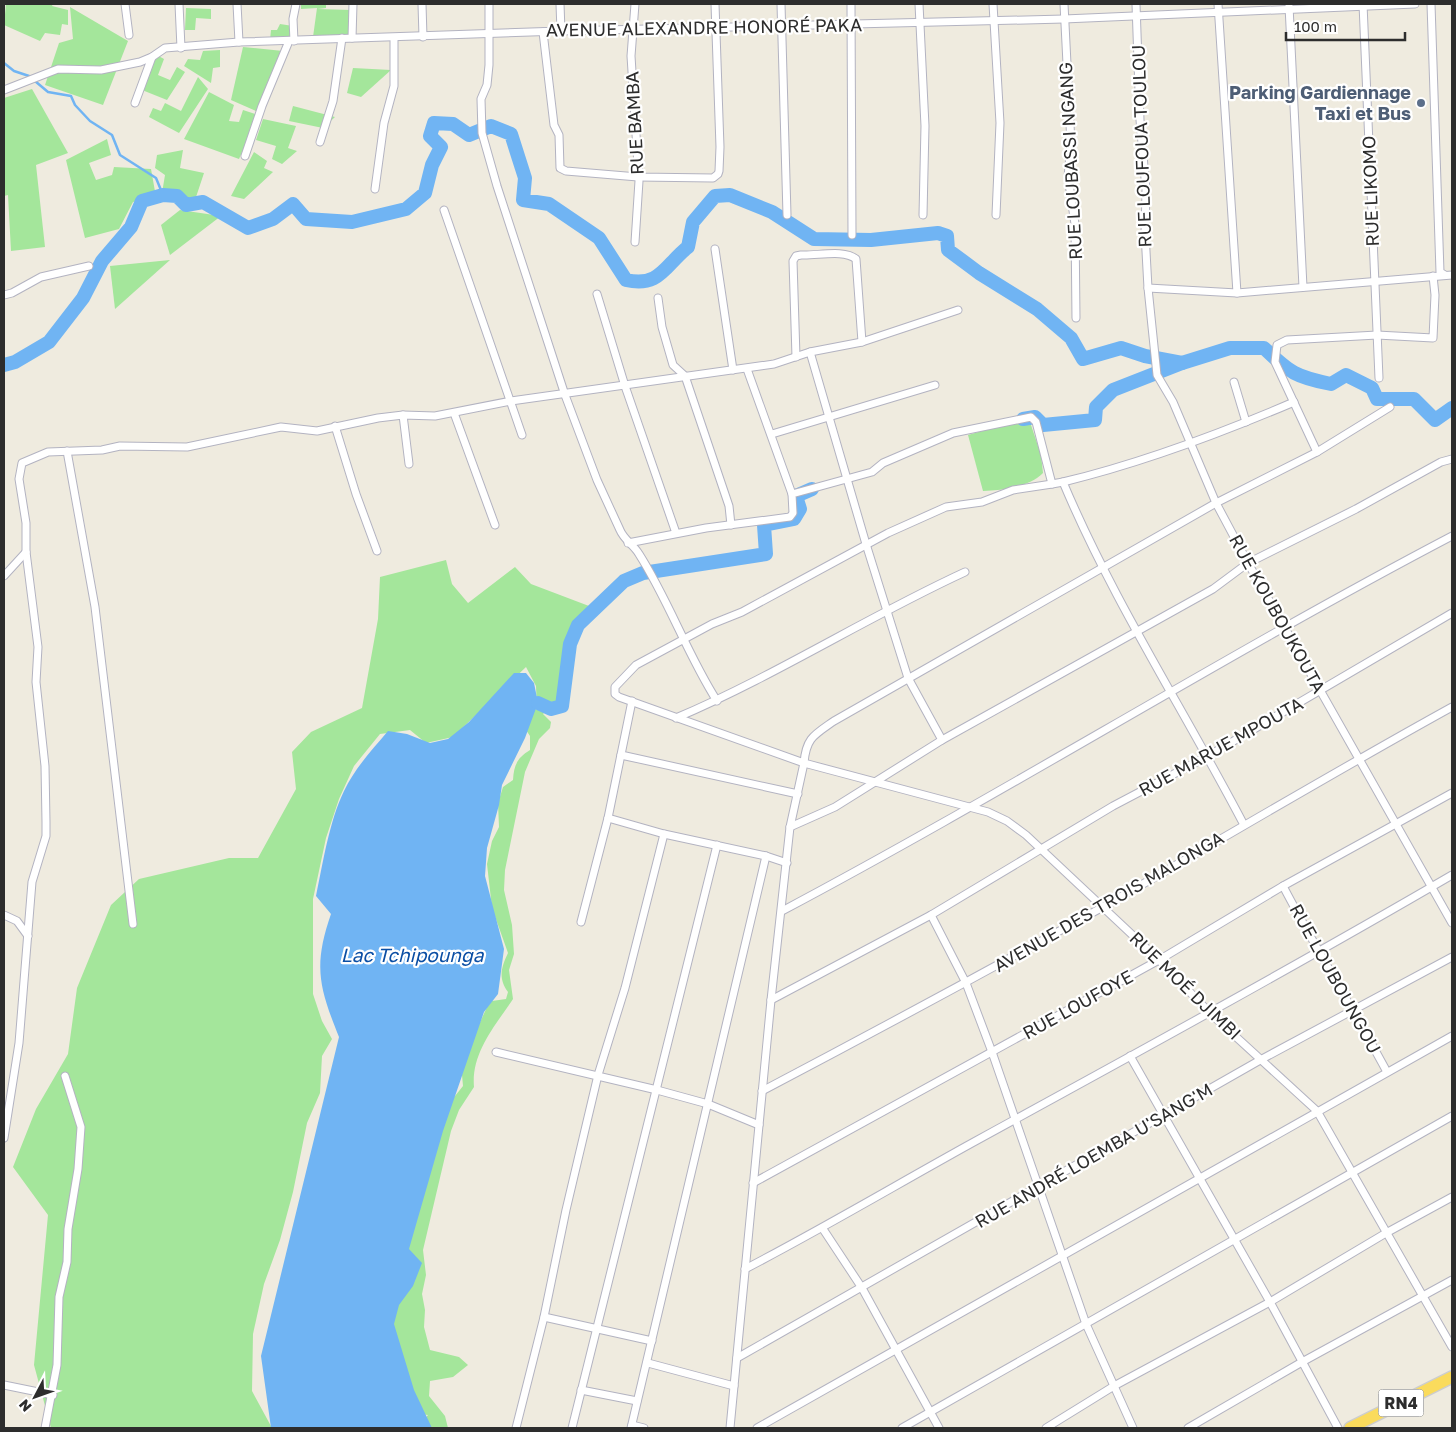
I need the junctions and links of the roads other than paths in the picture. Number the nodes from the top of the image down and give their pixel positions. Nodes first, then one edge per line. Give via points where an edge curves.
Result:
1 (125, 4) edge
2 (179, 4) edge
3 (237, 4) edge
4 (296, 4) edge
5 (353, 4) edge
6 (422, 4) edge
7 (488, 4) edge
8 (560, 4) edge
9 (635, 4) edge
10 (715, 4) edge
11 (781, 4) edge
12 (851, 4) edge
13 (919, 4) edge
14 (993, 4) edge
15 (1064, 4) edge
16 (1136, 4) edge
17 (1218, 4) edge
18 (1415, 4) edge
19 (1431, 4) edge
20 (1363, 5) edge
21 (1289, 6) edge
22 (1218, 12) junction
23 (1136, 16) junction
24 (1064, 20) junction
25 (920, 22) junction
26 (994, 22) junction
27 (852, 25) junction
28 (782, 26) junction
29 (716, 27) junction
30 (561, 31) junction
31 (633, 31) junction
32 (543, 32) junction
33 (490, 34) junction
34 (129, 35) dead end
35 (424, 37) junction
36 (342, 38) junction
37 (352, 38) junction
38 (394, 38) junction
39 (291, 41) junction
40 (239, 42) junction
41 (181, 48) junction
42 (152, 57) junction
43 (4, 90) edge
44 (135, 103) dead end
45 (320, 142) dead end
46 (246, 156) dead end
47 (638, 177) junction
48 (375, 189) dead end
49 (444, 210) dead end
50 (787, 215) dead end
51 (923, 215) dead end
52 (996, 215) dead end
53 (852, 235) dead end
54 (635, 242) dead end
55 (715, 249) dead end
56 (89, 266) dead end
57 (1449, 275) edge
58 (1433, 276) junction
59 (1375, 281) junction
60 (1303, 287) junction
61 (1148, 288) junction
62 (1237, 293) junction
63 (597, 294) dead end
64 (4, 295) edge
65 (658, 298) dead end
66 (958, 310) dead end
67 (1076, 318) dead end
68 (1377, 335) junction
69 (862, 342) junction
70 (810, 352) junction
71 (796, 357) junction
72 (748, 369) junction
73 (733, 370) junction
74 (685, 376) junction
75 (1379, 378) dead end
76 (1234, 382) dead end
77 (935, 385) dead end
78 (625, 386) junction
79 (565, 395) junction
80 (511, 401) junction
81 (1294, 402) junction
82 (1390, 407) dead end
83 (454, 414) junction
84 (403, 415) junction
85 (829, 416) junction
86 (1246, 422) junction
87 (335, 426) junction
88 (772, 434) junction
89 (522, 435) dead end
90 (1188, 442) junction
91 (67, 451) junction
92 (1317, 452) junction
93 (1452, 459) edge
94 (409, 464) dead end
95 (847, 480) junction
96 (1063, 482) junction
97 (1052, 484) junction
98 (792, 494) junction
99 (1216, 503) junction
100 (494, 525) dead end
101 (731, 525) junction
102 (676, 533) junction
103 (1452, 536) edge
104 (628, 542) junction
105 (866, 544) junction
106 (377, 551) dead end
107 (26, 552) junction
108 (1248, 563) junction
109 (1103, 566) junction
110 (965, 572) dead end
111 (4, 576) edge
112 (886, 612) junction
113 (1452, 613) edge
114 (1283, 629) junction
115 (1135, 631) junction
116 (685, 640) junction
117 (908, 678) junction
118 (1320, 690) junction
119 (1172, 692) junction
120 (632, 701) junction
121 (717, 701) junction
122 (1452, 706) edge
123 (676, 718) junction
124 (942, 740) junction
125 (621, 755) junction
126 (1208, 756) junction
127 (1358, 758) junction
128 (804, 763) junction
129 (874, 782) junction
130 (1452, 793) edge
131 (798, 794) junction
132 (966, 808) junction
133 (608, 818) junction
134 (1396, 824) junction
135 (1244, 825) junction
136 (790, 827) junction
137 (664, 834) junction
138 (717, 845) junction
139 (1040, 849) junction
140 (766, 856) junction
141 (787, 863) junction
142 (1452, 875) edge
143 (1283, 886) junction
144 (1431, 887) junction
145 (1102, 907) junction
146 (782, 911) junction
147 (4, 915) edge
148 (931, 915) junction
149 (581, 922) dead end
150 (1452, 923) edge
151 (134, 924) dead end
152 (28, 936) junction
153 (1317, 952) junction
154 (1452, 957) edge
155 (1159, 960) junction
156 (966, 983) junction
157 (771, 1000) junction
158 (1353, 1010) junction
159 (1210, 1013) junction
160 (1452, 1036) edge
161 (496, 1052) dead end
162 (992, 1052) junction
163 (1130, 1056) junction
164 (1262, 1059) junction
165 (1387, 1072) junction
166 (598, 1075) junction
167 (65, 1076) dead end
168 (656, 1090) junction
169 (762, 1091) junction
170 (708, 1104) junction
171 (1317, 1111) junction
172 (1165, 1116) junction
173 (1452, 1116) edge
174 (1014, 1120) junction
175 (759, 1125) junction
176 (4, 1138) edge
177 (1352, 1173) junction
178 (1200, 1178) junction
179 (754, 1183) junction
180 (1038, 1188) junction
181 (1452, 1197) edge
182 (823, 1229) junction
183 (1386, 1233) junction
184 (1234, 1242) junction
185 (1062, 1256) junction
186 (744, 1269) junction
187 (1452, 1280) edge
188 (862, 1288) junction
189 (1423, 1297) junction
190 (1270, 1302) junction
191 (544, 1317) junction
192 (1086, 1324) junction
193 (596, 1330) junction
194 (652, 1341) junction
195 (1452, 1347) edge
196 (896, 1351) junction
197 (737, 1358) junction
198 (1302, 1362) junction
199 (648, 1363) junction
200 (1452, 1377) edge
201 (4, 1385) edge
202 (734, 1386) junction
203 (1114, 1386) junction
204 (581, 1390) junction
205 (53, 1395) junction
206 (637, 1401) junction
207 (930, 1413) junction
208 (632, 1427) edge
209 (45, 1428) edge
210 (516, 1428) edge
211 (572, 1428) edge
212 (644, 1428) edge
213 (730, 1428) edge
214 (758, 1428) edge
215 (902, 1428) edge
216 (939, 1428) edge
217 (1046, 1428) edge
218 (1133, 1428) edge
219 (1188, 1428) edge
220 (1338, 1428) edge
221 (1350, 1428) edge

1 - 34 street
2 - 41 street
3 - 40 street
4 - 39 street
5 - 37 street
6 - 35 street
7 - 33 street
8 - 30 street
9 - 31 street, RUE BAMBA
10 - 29 street
11 - 28 street
12 - 27 street
13 - 25 street
14 - 26 street
15 - 24 street, RUE LOUBASSI NGANG
16 - 23 street, RUE LOUFOUA TOULOU
17 - 22 street
18 - 20 street, AVENUE ALEXANDRE HONORÉ PAKA
19 - 57 street via 1440,272
20 - 21 street, AVENUE ALEXANDRE HONORÉ PAKA
20 - 59 street, RUE LIKOMO
21 - 22 street, AVENUE ALEXANDRE HONORÉ PAKA
21 - 60 street
22 - 23 street, AVENUE ALEXANDRE HONORÉ PAKA
22 - 62 street
23 - 24 street, AVENUE ALEXANDRE HONORÉ PAKA
23 - 61 street, RUE LOUFOUA TOULOU
24 - 26 street, AVENUE ALEXANDRE HONORÉ PAKA
24 - 67 street, RUE LOUBASSI NGANG via 1071,144 1068,177 1075,224
25 - 26 street, AVENUE ALEXANDRE HONORÉ PAKA
25 - 27 street, AVENUE ALEXANDRE HONORÉ PAKA
25 - 51 street via 925,126
26 - 52 street via 1000,123
27 - 28 street, AVENUE ALEXANDRE HONORÉ PAKA
27 - 53 street
28 - 29 street, AVENUE ALEXANDRE HONORÉ PAKA
28 - 50 street
29 - 31 street, AVENUE ALEXANDRE HONORÉ PAKA
29 - 47 street via 720,126 718,174 713,178
30 - 31 street, AVENUE ALEXANDRE HONORÉ PAKA
30 - 32 street, AVENUE ALEXANDRE HONORÉ PAKA
31 - 47 street, RUE BAMBA via 631,56
32 - 33 street, AVENUE ALEXANDRE HONORÉ PAKA
32 - 47 street via 554,125 559,135 560,168
33 - 35 street, AVENUE ALEXANDRE HONORÉ PAKA
33 - 79 street via 488,79 481,99 482,133
35 - 38 street, AVENUE ALEXANDRE HONORÉ PAKA
36 - 37 street, AVENUE ALEXANDRE HONORÉ PAKA
36 - 39 street, AVENUE ALEXANDRE HONORÉ PAKA
36 - 45 street via 333,101
37 - 38 street, AVENUE ALEXANDRE HONORÉ PAKA
38 - 48 street via 394,86 384,123
39 - 40 street, AVENUE ALEXANDRE HONORÉ PAKA
39 - 46 street via 262,106
40 - 41 street, AVENUE ALEXANDRE HONORÉ PAKA
41 - 42 street, AVENUE ALEXANDRE HONORÉ PAKA via 165,48
42 - 43 street, AVENUE ALEXANDRE HONORÉ PAKA via 101,70 58,69
42 - 44 street
47 - 54 street, RUE BAMBA
49 - 80 street
55 - 73 street
56 - 64 street via 41,277
57 - 58 street
58 - 59 street
58 - 68 street via 1433,338
59 - 60 street
59 - 68 street, RUE LIKOMO
60 - 62 street
61 - 62 street
61 - 90 street, RUE KOUBOUKOUTA via 1157,375 1173,402
63 - 78 street
65 - 74 street via 673,365
66 - 69 street
68 - 75 street, RUE LIKOMO
68 - 81 street via 1287,340 1278,345 1275,362
69 - 70 street
69 - 71 street via 856,259 843,254 796,256 793,261
70 - 71 street
70 - 85 street
71 - 72 street
72 - 73 street
72 - 88 street
73 - 74 street
74 - 78 street
74 - 101 street via 729,506
76 - 86 street
77 - 85 street
78 - 79 street
78 - 102 street
79 - 80 street
79 - 104 street via 597,480 623,538
80 - 83 street via 469,408
80 - 89 street
81 - 86 street
81 - 92 street
82 - 92 street
83 - 84 street
83 - 100 street
84 - 87 street
84 - 94 street
85 - 88 street
85 - 95 street
86 - 90 street
87 - 91 street via 317,431 281,427 176,448 120,446
87 - 106 street
88 - 98 street
90 - 96 street
90 - 99 street, RUE KOUBOUKOUTA
91 - 107 street via 48,452 22,464 19,469
91 - 151 street via 95,607
92 - 99 street
93 - 108 street
95 - 97 street via 872,472 883,463 953,433 1028,416 1036,422
95 - 98 street
95 - 105 street
96 - 97 street
96 - 109 street
97 - 105 street via 1013,490 982,502 946,507
98 - 101 street via 793,513 790,517
99 - 108 street, RUE KOUBOUKOUTA
99 - 109 street
101 - 102 street
102 - 104 street
103 - 114 street
104 - 116 street via 639,554
105 - 112 street
105 - 116 street
107 - 111 street
107 - 152 street via 38,647 36,682 45,766 46,822 46,836 32,882
108 - 114 street, RUE KOUBOUKOUTA
108 - 115 street via 1213,589
109 - 115 street
109 - 117 street
110 - 112 street
112 - 117 street
112 - 121 street
113 - 118 street, RUE MARUE MPOUTA
114 - 118 street, RUE KOUBOUKOUTA
114 - 119 street
115 - 119 street
115 - 124 street
116 - 120 street, RUE MOÉ DJIMBI via 636,665 618,682 615,694
116 - 121 street via 701,676
117 - 124 street
117 - 128 street via 810,738
118 - 126 street, RUE MARUE MPOUTA
118 - 127 street, RUE KOUBOUKOUTA
119 - 126 street
119 - 132 street
120 - 123 street, RUE MOÉ DJIMBI
120 - 125 street
121 - 123 street
122 - 127 street, AVENUE DES TROIS MALONGA
123 - 128 street, RUE MOÉ DJIMBI
124 - 129 street
125 - 131 street
125 - 133 street
126 - 135 street
126 - 139 street, RUE MARUE MPOUTA
127 - 134 street, RUE KOUBOUKOUTA
127 - 135 street, AVENUE DES TROIS MALONGA
128 - 129 street, RUE MOÉ DJIMBI
128 - 131 street
129 - 132 street, RUE MOÉ DJIMBI
129 - 136 street via 835,807
130 - 134 street, RUE LOUFOYE
131 - 136 street
132 - 139 street, RUE MOÉ DJIMBI via 988,812 1007,821
132 - 146 street
133 - 137 street
133 - 149 street
134 - 143 street, RUE LOUFOYE
134 - 144 street, RUE KOUBOUKOUTA
135 - 145 street, AVENUE DES TROIS MALONGA
136 - 141 street
137 - 138 street
137 - 166 street via 625,988
138 - 140 street
138 - 168 street
139 - 145 street, RUE MOÉ DJIMBI
139 - 148 street, RUE MARUE MPOUTA
140 - 141 street
140 - 170 street
141 - 146 street
142 - 144 street
143 - 153 street, RUE LOUBOUNGOU
143 - 155 street, RUE LOUFOYE
144 - 150 street, RUE KOUBOUKOUTA
144 - 153 street
145 - 155 street, RUE MOÉ DJIMBI
145 - 156 street, AVENUE DES TROIS MALONGA
146 - 157 street
147 - 152 street via 17,921
148 - 156 street
148 - 157 street, RUE MARUE MPOUTA
152 - 176 street via 19,1043
153 - 158 street, RUE LOUBOUNGOU
153 - 159 street
154 - 158 street, RUE ANDRÉ LOEMBA U'SANG'M
155 - 159 street, RUE MOÉ DJIMBI
155 - 162 street, RUE LOUFOYE
156 - 162 street
156 - 169 street, AVENUE DES TROIS MALONGA
157 - 169 street
158 - 164 street, RUE ANDRÉ LOEMBA U'SANG'M
158 - 165 street, RUE LOUBOUNGOU
159 - 163 street
159 - 164 street, RUE MOÉ DJIMBI
160 - 165 street
161 - 166 street
162 - 174 street
162 - 179 street, RUE LOUFOYE
163 - 172 street
163 - 174 street
164 - 171 street, RUE MOÉ DJIMBI
164 - 172 street, RUE ANDRÉ LOEMBA U'SANG'M
165 - 171 street
166 - 168 street
166 - 191 street
167 - 205 street via 81,1127 60,1297
168 - 170 street
168 - 193 street
169 - 175 street
170 - 175 street
170 - 194 street
171 - 177 street, RUE MOÉ DJIMBI
171 - 178 street
172 - 178 street
172 - 180 street, RUE ANDRÉ LOEMBA U'SANG'M
173 - 177 street
174 - 180 street
174 - 182 street
175 - 179 street
177 - 183 street, RUE MOÉ DJIMBI
177 - 184 street
178 - 184 street
178 - 185 street
179 - 186 street
180 - 185 street
180 - 188 street, RUE ANDRÉ LOEMBA U'SANG'M
181 - 183 street
182 - 186 street
182 - 188 street
183 - 189 street, RUE MOÉ DJIMBI
183 - 190 street
184 - 190 street
184 - 192 street
185 - 192 street
185 - 196 street
186 - 197 street
187 - 189 street
188 - 196 street
188 - 197 street, RUE ANDRÉ LOEMBA U'SANG'M
189 - 195 street, RUE MOÉ DJIMBI
189 - 198 street
190 - 198 street
190 - 203 street
191 - 193 street
191 - 210 street
192 - 203 street
192 - 207 street
193 - 194 street
193 - 204 street
194 - 199 street
196 - 207 street
196 - 214 street
197 - 202 street
198 - 219 street
198 - 220 street
199 - 202 street
199 - 206 street
200 - 221 highway, RN4
201 - 205 street
202 - 213 street
203 - 217 street
203 - 218 street
204 - 206 street
204 - 211 street
205 - 209 street
206 - 208 street
207 - 215 street
207 - 216 street
208 - 212 street

